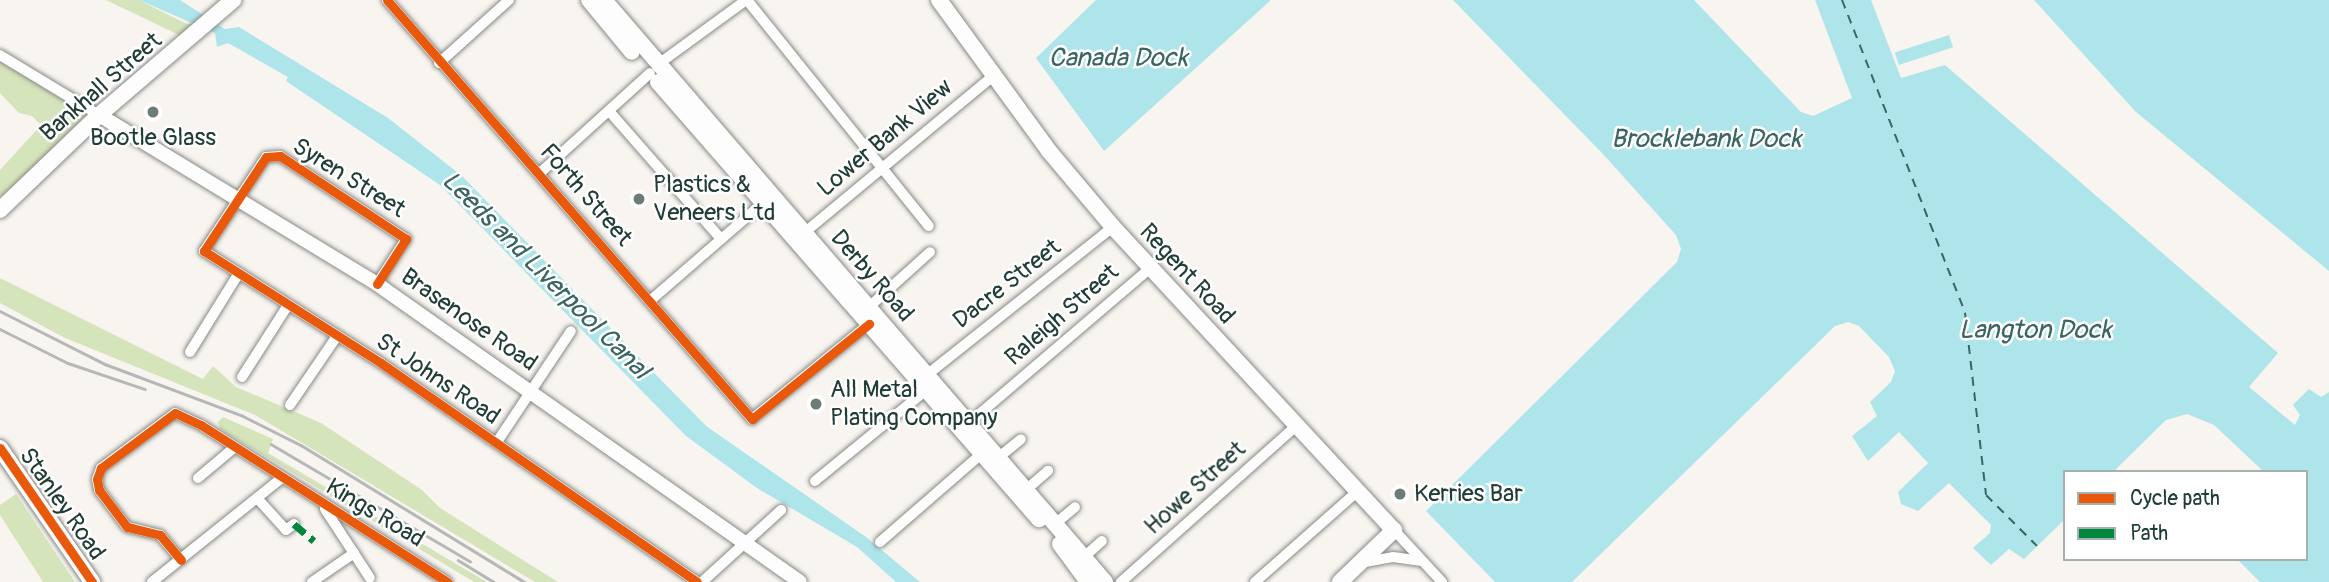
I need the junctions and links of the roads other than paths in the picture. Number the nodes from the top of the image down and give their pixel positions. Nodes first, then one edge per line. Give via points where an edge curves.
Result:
1 (233, 0) edge
2 (387, 0) edge
3 (509, 0) edge
4 (589, 0) edge
5 (604, 0) edge
6 (747, 0) edge
7 (939, 0) edge
8 (0, 55) edge
9 (439, 63) junction
10 (654, 69) junction
11 (993, 76) junction
12 (610, 111) junction
13 (99, 115) junction
14 (879, 167) junction
15 (541, 172) junction
16 (237, 199) junction
17 (763, 203) junction
18 (0, 210) edge
19 (929, 226) dead end
20 (1112, 227) junction
21 (804, 233) junction
22 (721, 239) junction
23 (930, 252) dead end
24 (1150, 268) junction
25 (239, 273) junction
26 (377, 284) junction
27 (651, 300) junction
28 (288, 305) junction
29 (869, 307) junction
30 (869, 324) junction
31 (571, 331) dead end
32 (337, 336) junction
33 (190, 352) dead end
34 (928, 374) junction
35 (242, 377) dead end
36 (532, 391) junction
37 (925, 391) junction
38 (290, 405) dead end
39 (970, 422) junction
40 (1297, 425) junction
41 (1021, 439) dead end
42 (497, 442) junction
43 (235, 447) junction
44 (0, 449) edge
45 (980, 454) junction
46 (999, 457) junction
47 (1048, 471) dead end
48 (198, 478) dead end
49 (282, 478) junction
50 (815, 481) dead end
51 (1027, 489) junction
52 (1358, 491) junction
53 (257, 498) junction
54 (323, 506) junction
55 (1075, 506) dead end
56 (780, 510) dead end
57 (1055, 524) junction
58 (286, 530) dead end
59 (1394, 530) junction
60 (1102, 541) dead end
61 (880, 542) dead end
62 (749, 543) junction
63 (354, 554) junction
64 (1084, 557) junction
65 (181, 560) junction
66 (1423, 561) junction
67 (1359, 564) junction
68 (164, 572) junction
69 (370, 578) dead end
70 (92, 582) edge
71 (152, 582) edge
72 (172, 582) edge
73 (312, 582) edge
74 (447, 582) edge
75 (699, 582) edge
76 (800, 582) edge
77 (1088, 582) edge
78 (1105, 582) edge
79 (1121, 582) edge
80 (1255, 582) edge
81 (1340, 582) edge
82 (1442, 582) edge

1 - 13 main road, Bankhall Street
2 - 9 street, Forth Street
3 - 9 street
4 - 10 main road, Derby Road
5 - 10 main road, Derby Road
6 - 10 street
6 - 14 street
7 - 11 main road, Regent Road
8 - 13 street
9 - 15 street, Forth Street
10 - 12 street
10 - 17 main road, Derby Road
10 - 21 main road, Derby Road
11 - 14 street, Lower Bank View
11 - 20 main road, Regent Road
12 - 15 street
12 - 22 street
13 - 16 main road, Brasenose Road
13 - 18 main road, Bankhall Street
14 - 19 street
14 - 21 street, Lower Bank View
15 - 27 street, Forth Street
16 - 25 street, St Johns Road via 204,251
16 - 26 main road, Brasenose Road
16 - 26 street, Syren Street via 266,157 280,156 407,239
17 - 22 street
17 - 30 main road, Derby Road
20 - 24 main road, Regent Road
20 - 34 street, Dacre Street
21 - 29 main road, Derby Road
22 - 27 street
23 - 29 street
24 - 39 street, Raleigh Street
24 - 40 main road, Regent Road
25 - 28 street, St Johns Road
25 - 33 street
26 - 36 main road, Brasenose Road
27 - 30 street, Forth Street via 752,419
28 - 32 street, St Johns Road
28 - 35 street
29 - 34 main road, Derby Road
30 - 37 main road, Derby Road
31 - 36 street
32 - 38 street
32 - 42 street, St Johns Road
34 - 39 main road, Derby Road
36 - 42 street
36 - 62 main road, Brasenose Road
37 - 45 main road, Derby Road
37 - 50 street
39 - 46 main road, Derby Road
40 - 52 main road, Regent Road
40 - 79 street, Howe Street
41 - 46 street
42 - 75 street, St Johns Road
43 - 48 street
43 - 49 street, Kings Road
43 - 65 street, Kings Road via 175,413 101,468 99,490 127,527 160,534
44 - 70 main road, Stanley Road
45 - 61 street
45 - 77 main road, Derby Road via 1054,535
46 - 51 main road, Derby Road
47 - 51 street
49 - 53 street
49 - 54 street, Kings Road
51 - 57 main road, Derby Road
52 - 59 main road, Regent Road
52 - 80 street
53 - 58 street
53 - 65 street
54 - 63 street
54 - 74 street, Kings Road via 404,551
55 - 57 street
56 - 62 street
57 - 64 main road, Derby Road
59 - 66 street, Regent Road
59 - 67 main road
60 - 64 street
62 - 75 street
62 - 76 main road, Brasenose Road
63 - 69 street
63 - 73 street
64 - 78 main road, Derby Road
65 - 68 street
66 - 67 street via 1394,556
66 - 82 street, Regent Road
67 - 81 main road
68 - 71 street
68 - 72 street

